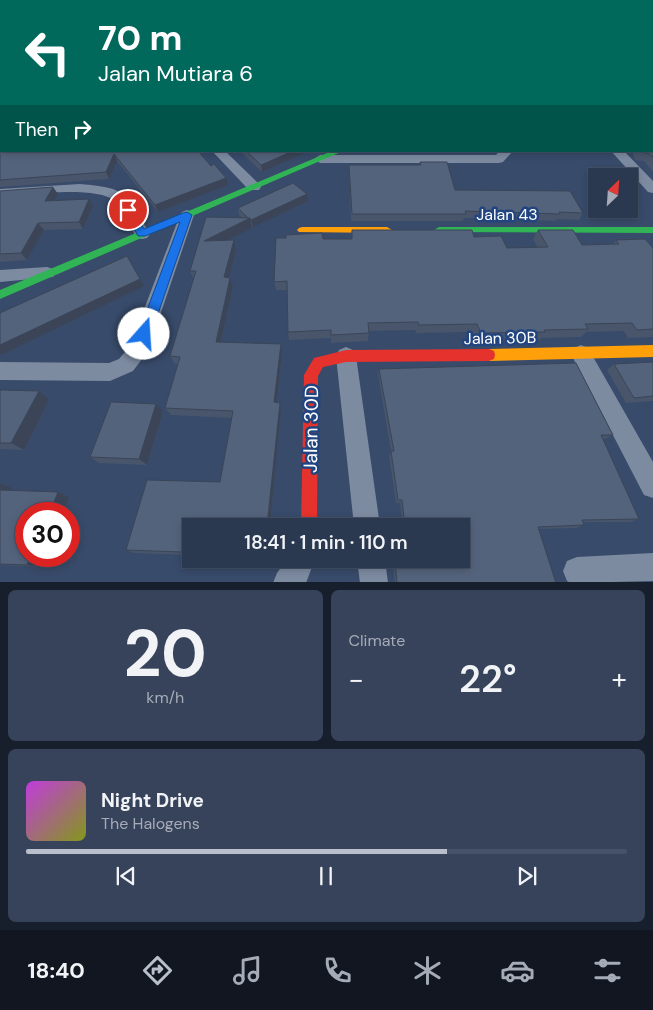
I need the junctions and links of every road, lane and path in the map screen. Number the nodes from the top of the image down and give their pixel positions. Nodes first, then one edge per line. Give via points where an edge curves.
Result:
1 (219, 152) edge
2 (337, 152) edge
3 (506, 152) edge
4 (617, 152) edge
5 (320, 159) junction
6 (254, 187) junction
7 (653, 189) edge
8 (0, 193) edge
9 (187, 215) junction
10 (302, 230) dead end
11 (400, 230) edge
12 (430, 230) edge
13 (651, 232) edge
14 (142, 234) junction
15 (50, 272) junction
16 (0, 276) edge
17 (0, 295) edge
18 (653, 350) edge
19 (580, 354) junction
20 (346, 356) junction
21 (0, 371) edge
22 (653, 486) edge
23 (309, 518) edge
24 (366, 518) edge
25 (653, 567) edge
26 (299, 568) edge
27 (372, 568) edge
28 (577, 571) dead end
29 (287, 582) edge
30 (374, 582) edge

1 - 6 street
2 - 5 street
3 - 5 street via 499,160
4 - 7 street
5 - 6 street
6 - 9 street
8 - 14 street via 90,188 109,192 121,198
9 - 14 street
9 - 21 street via 138,351 126,365 110,372
10 - 11 street
12 - 13 street, Jalan 43
14 - 15 street
15 - 16 street
15 - 17 street
18 - 19 street, Jalan 30B
19 - 20 street, Jalan 30B
19 - 22 street
20 - 23 street, Jalan 30D via 319,362 312,375
20 - 24 street
25 - 28 street
26 - 29 street
27 - 30 street

